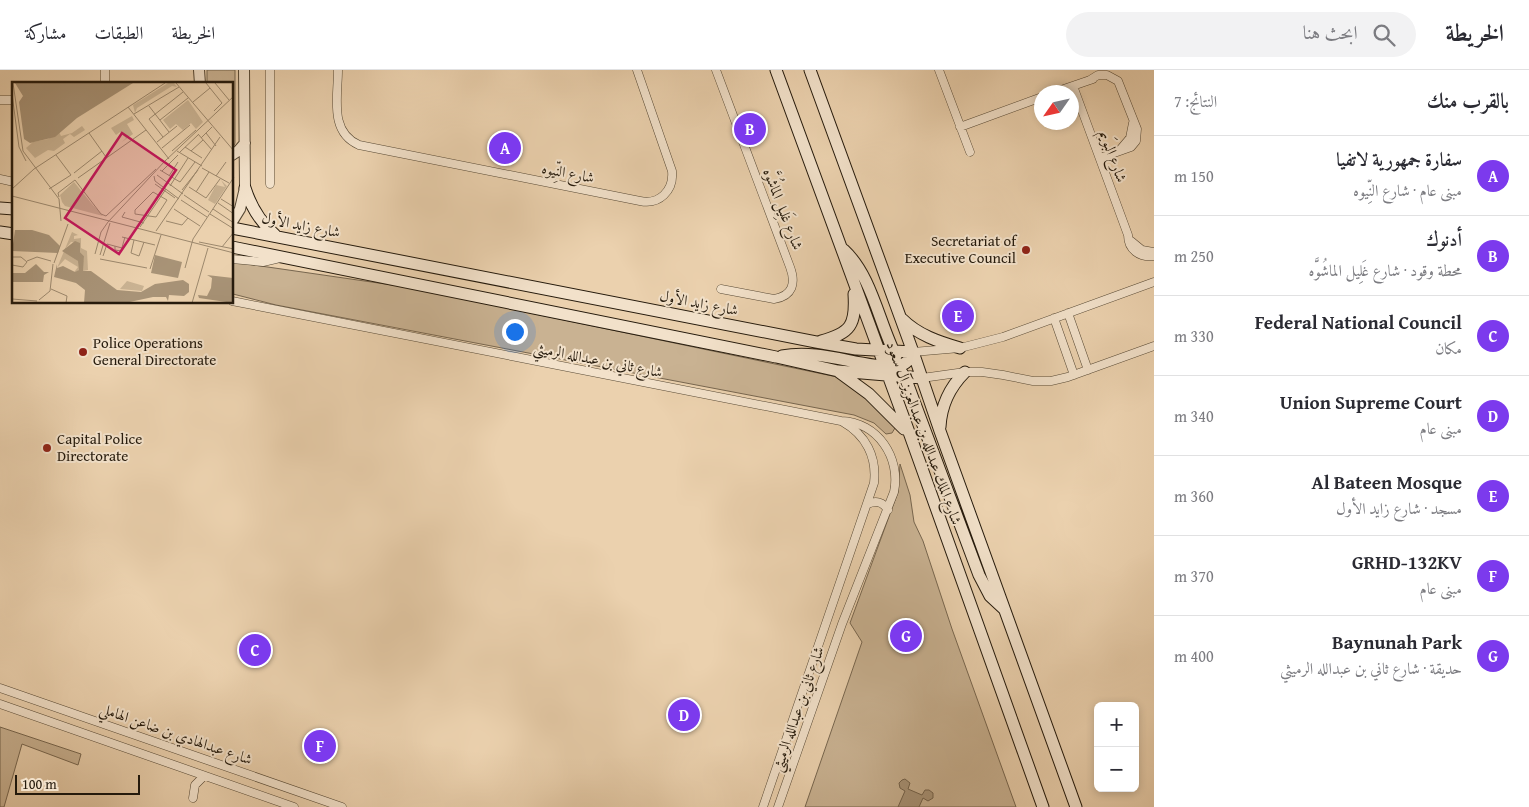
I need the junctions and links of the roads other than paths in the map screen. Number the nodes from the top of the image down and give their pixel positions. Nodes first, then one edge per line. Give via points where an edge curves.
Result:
1 (244, 70) edge
2 (270, 70) edge
3 (338, 70) edge
4 (637, 70) edge
5 (716, 70) edge
6 (776, 70) edge
7 (810, 70) edge
8 (940, 70) edge
9 (1076, 85) edge
10 (1034, 100) edge
11 (1079, 102) edge
12 (960, 127) junction
13 (245, 143) junction
14 (970, 152) dead end
15 (234, 154) edge
16 (1100, 158) junction
17 (270, 184) dead end
18 (245, 188) junction
19 (234, 219) edge
20 (234, 228) edge
21 (275, 235) junction
22 (234, 247) edge
23 (841, 248) junction
24 (1154, 254) edge
25 (281, 257) junction
26 (234, 259) edge
27 (1154, 282) edge
28 (854, 283) junction
29 (721, 288) dead end
30 (234, 301) edge
31 (1068, 313) junction
32 (900, 317) junction
33 (1054, 318) junction
34 (816, 342) junction
35 (1154, 346) edge
36 (960, 348) junction
37 (878, 350) junction
38 (894, 351) junction
39 (913, 352) junction
40 (776, 357) junction
41 (901, 366) junction
42 (1088, 370) junction
43 (838, 371) junction
44 (885, 371) junction
45 (965, 372) junction
46 (1074, 375) junction
47 (906, 377) junction
48 (922, 378) junction
49 (841, 421) junction
50 (940, 431) junction
51 (910, 435) junction
52 (868, 504) junction
53 (888, 510) junction
54 (1005, 610) junction
55 (0, 688) edge
56 (0, 704) edge
57 (204, 776) junction
58 (193, 798) dead end
59 (1042, 803) edge
60 (328, 805) edge
61 (294, 807) edge
62 (342, 807) edge
63 (763, 807) edge
64 (778, 807) edge
65 (1050, 807) edge
66 (1076, 807) edge

1 - 13 street
2 - 17 street
3 - 4 street, شارع النِّيوه via 338,121 345,136 359,145 650,202 668,191 672,171
5 - 29 street, شارع غَلِيل الماشُوَّه via 793,280 788,292 774,299
6 - 23 main road, شارع الملك عبدالله بن عبدالعزيز آل سعود
7 - 32 main road, شارع الملك عبدالله بن عبدالعزيز آل سعود
8 - 12 street
9 - 16 street via 1107,74 1118,81 1137,129 1136,141 1127,150
10 - 12 street
11 - 16 street, شارع البوَيم
12 - 14 street
13 - 15 street
13 - 18 street
16 - 24 street, شارع البوَيم via 1128,235 1137,247
18 - 19 street
18 - 21 main road via 258,216
20 - 21 main road, شارع زايد الأول
21 - 34 main road, شارع زايد الأول
22 - 25 main road
23 - 28 main road, شارع الملك عبدالله بن عبدالعزيز آل سعود
23 - 38 main road via 861,271
25 - 26 street via 263,262
25 - 40 main road
27 - 31 street, شارع زايد الأول
28 - 34 main road via 855,313 851,324 839,335
28 - 37 main road, شارع الملك عبدالله بن عبدالعزيز آل سعود
30 - 49 street, شارع ثاني بن عبدالله الرميثي
31 - 33 street, شارع زايد الأول
31 - 42 street
32 - 36 main road via 921,334
32 - 39 main road, شارع الملك عبدالله بن عبدالعزيز آل سعود
33 - 36 street, شارع زايد الأول via 1003,337
33 - 46 street
34 - 37 main road, شارع زايد الأول
35 - 42 street
36 - 39 street, شارع زايد الأول
37 - 38 main road, شارع زايد الأول
37 - 41 main road
37 - 44 main road, شارع الملك عبدالله بن عبدالعزيز آل سعود
38 - 39 main road, شارع زايد الأول
38 - 41 main road
39 - 41 main road
39 - 48 main road, شارع الملك عبدالله بن عبدالعزيز آل سعود
40 - 43 main road
40 - 44 main road via 809,354
41 - 44 main road
41 - 47 main road
41 - 48 main road
42 - 46 street
43 - 44 main road
43 - 51 main road via 869,394
44 - 47 main road
44 - 51 main road, شارع الملك عبدالله بن عبدالعزيز آل سعود
45 - 46 street via 1042,382
45 - 48 street
45 - 50 main road via 946,400
47 - 48 main road
47 - 54 main road via 985,588
48 - 50 main road, شارع الملك عبدالله بن عبدالعزيز آل سعود
49 - 52 street, شارع ثاني بن عبدالله الرميثي via 860,435 872,455 875,476
49 - 53 street, شارع ثاني بن عبدالله الرميثي via 865,427 888,450 896,478
50 - 54 main road, شارع الملك عبدالله بن عبدالعزيز آل سعود
51 - 59 main road, شارع الملك عبدالله بن عبدالعزيز آل سعود
52 - 53 street via 880,502
52 - 63 street, شارع ثاني بن عبدالله الرميثي
53 - 64 street, شارع ثاني بن عبدالله الرميثي via 842,624
54 - 66 main road, شارع الملك عبدالله بن عبدالعزيز آل سعود
55 - 60 street, شارع عبدالهادي بن ضاعن الهاملي
56 - 57 street, شارع عبدالهادي بن ضاعن الهاملي
57 - 58 street via 195,785
57 - 61 street, شارع عبدالهادي بن ضاعن الهاملي
59 - 65 main road
60 - 62 street, شارع عبدالهادي بن ضاعن الهاملي

